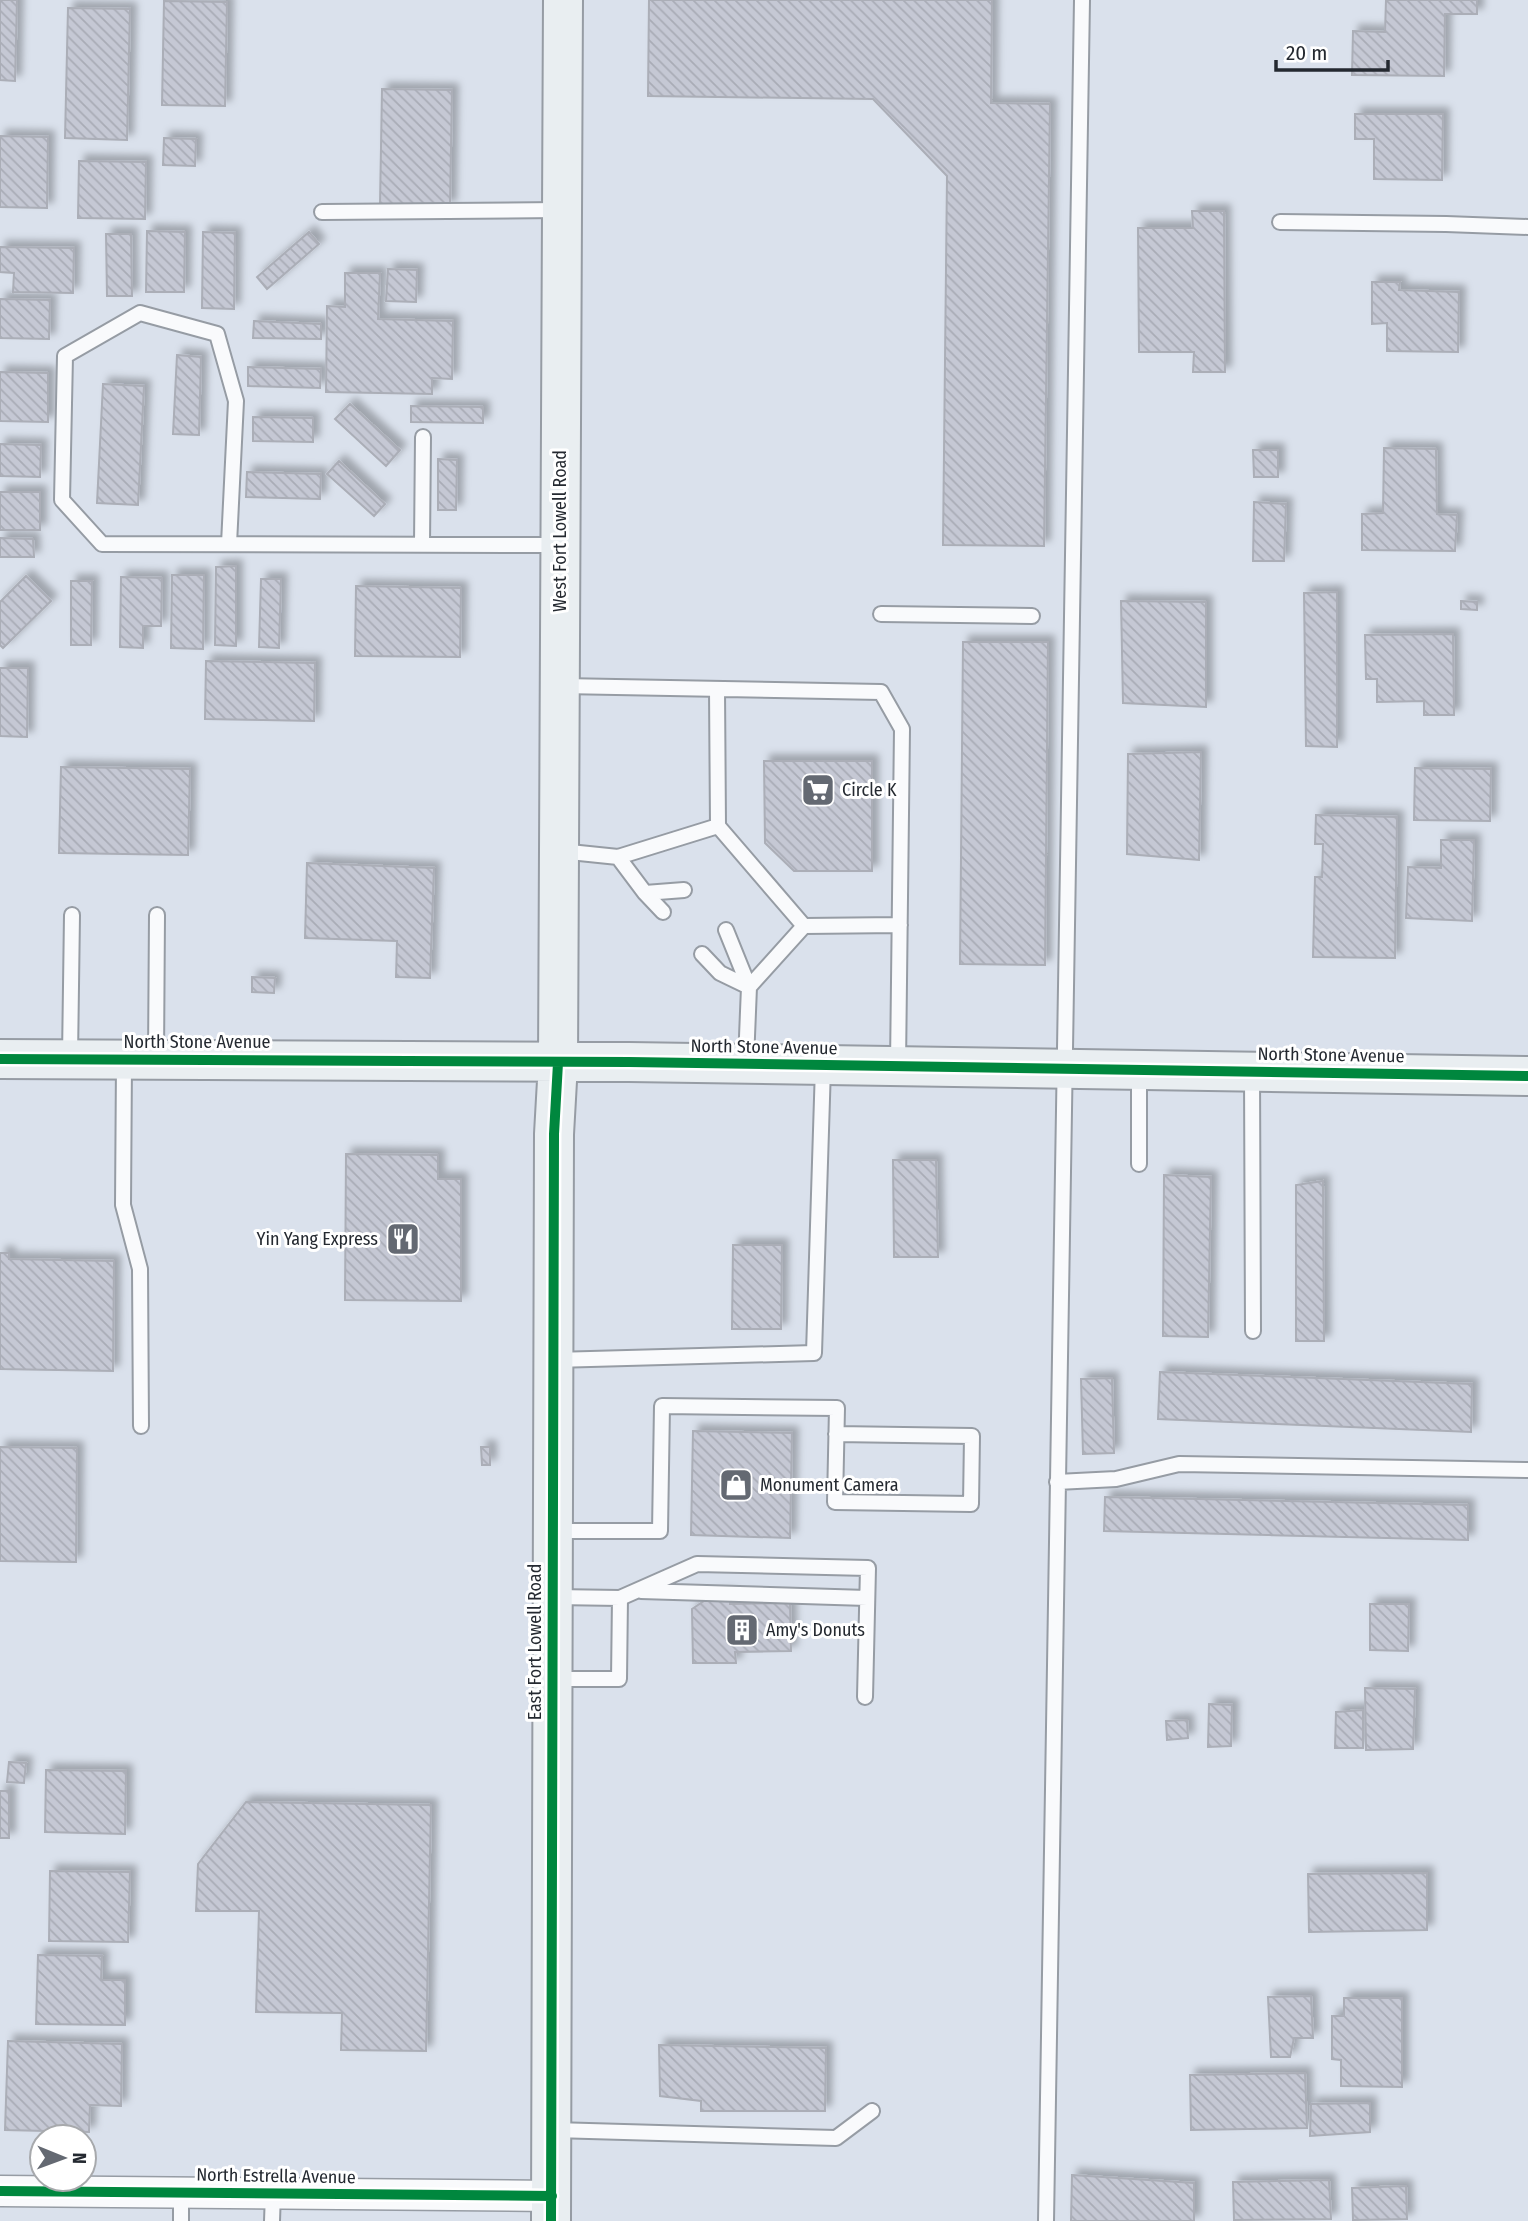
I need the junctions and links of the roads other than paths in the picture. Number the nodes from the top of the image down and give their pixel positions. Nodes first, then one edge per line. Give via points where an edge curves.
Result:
1 (563, 0) edge
2 (1082, 0) edge
3 (562, 210) junction
4 (321, 212) dead end
5 (1280, 222) dead end
6 (1528, 228) edge
7 (423, 437) dead end
8 (229, 544) junction
9 (422, 544) junction
10 (560, 545) junction
11 (881, 614) dead end
12 (1032, 616) dead end
13 (559, 686) junction
14 (717, 690) junction
15 (718, 826) junction
16 (558, 850) junction
17 (618, 857) junction
18 (684, 890) dead end
19 (645, 893) junction
20 (663, 912) dead end
21 (72, 915) dead end
22 (157, 915) dead end
23 (900, 925) junction
24 (804, 926) junction
25 (726, 930) dead end
26 (702, 954) dead end
27 (749, 988) junction
28 (0, 1059) edge
29 (71, 1059) junction
30 (140, 1059) junction
31 (558, 1063) junction
32 (746, 1065) junction
33 (822, 1065) junction
34 (898, 1066) junction
35 (1063, 1068) junction
36 (1139, 1070) junction
37 (1252, 1072) junction
38 (1528, 1076) edge
39 (1139, 1164) dead end
40 (1253, 1331) dead end
41 (554, 1360) junction
42 (141, 1426) dead end
43 (836, 1434) junction
44 (1528, 1470) edge
45 (1057, 1482) junction
46 (553, 1531) junction
47 (638, 1591) junction
48 (554, 1597) junction
49 (620, 1598) junction
50 (867, 1598) junction
51 (553, 1679) junction
52 (865, 1697) dead end
53 (872, 2111) dead end
54 (552, 2130) junction
55 (0, 2192) edge
56 (181, 2207) edge
57 (273, 2207) edge
58 (551, 2208) edge
59 (1046, 2221) edge

1 - 3 main road, West Fort Lowell Road
2 - 35 lane
3 - 4 lane
3 - 10 main road, West Fort Lowell Road
5 - 6 lane
7 - 9 lane
8 - 8 lane via 102,544 62,500 65,356 140,313 217,334 236,401
8 - 9 lane
9 - 10 lane
10 - 13 main road, West Fort Lowell Road
11 - 12 lane
13 - 14 lane
13 - 16 main road, West Fort Lowell Road
14 - 15 lane
14 - 23 lane via 881,692 902,729
15 - 17 lane
15 - 24 lane
16 - 17 lane
16 - 31 main road, West Fort Lowell Road
17 - 19 lane
18 - 19 lane
19 - 20 lane
21 - 29 lane
22 - 30 lane
23 - 24 lane
23 - 34 lane
24 - 27 lane
25 - 27 lane
26 - 27 lane via 720,973
27 - 32 lane
28 - 29 main road, North Stone Avenue
29 - 30 main road, North Stone Avenue
30 - 31 main road, North Stone Avenue
30 - 42 lane via 123,1205 140,1269
31 - 32 main road, North Stone Avenue
31 - 41 main road, East Fort Lowell Road
32 - 33 main road, North Stone Avenue
33 - 34 main road, North Stone Avenue
33 - 41 lane via 814,1353
34 - 35 main road, North Stone Avenue
35 - 36 main road, North Stone Avenue
35 - 45 lane
36 - 37 main road, North Stone Avenue
36 - 39 lane
37 - 38 main road, North Stone Avenue
37 - 40 lane
41 - 46 main road, East Fort Lowell Road
43 - 43 lane via 835,1502 971,1504 972,1437
43 - 46 lane via 837,1408 662,1406 660,1531
44 - 45 lane via 1179,1464 1116,1479
45 - 59 lane
46 - 48 main road, East Fort Lowell Road
47 - 49 lane
47 - 50 lane
47 - 50 lane via 697,1564 868,1568
48 - 49 lane
48 - 51 main road, East Fort Lowell Road
49 - 51 lane via 619,1679
50 - 52 lane
51 - 54 main road, East Fort Lowell Road
53 - 54 lane via 836,2138
54 - 58 main road, East Fort Lowell Road
55 - 56 street, North Estrella Avenue
56 - 57 street, North Estrella Avenue
57 - 58 street, North Estrella Avenue

